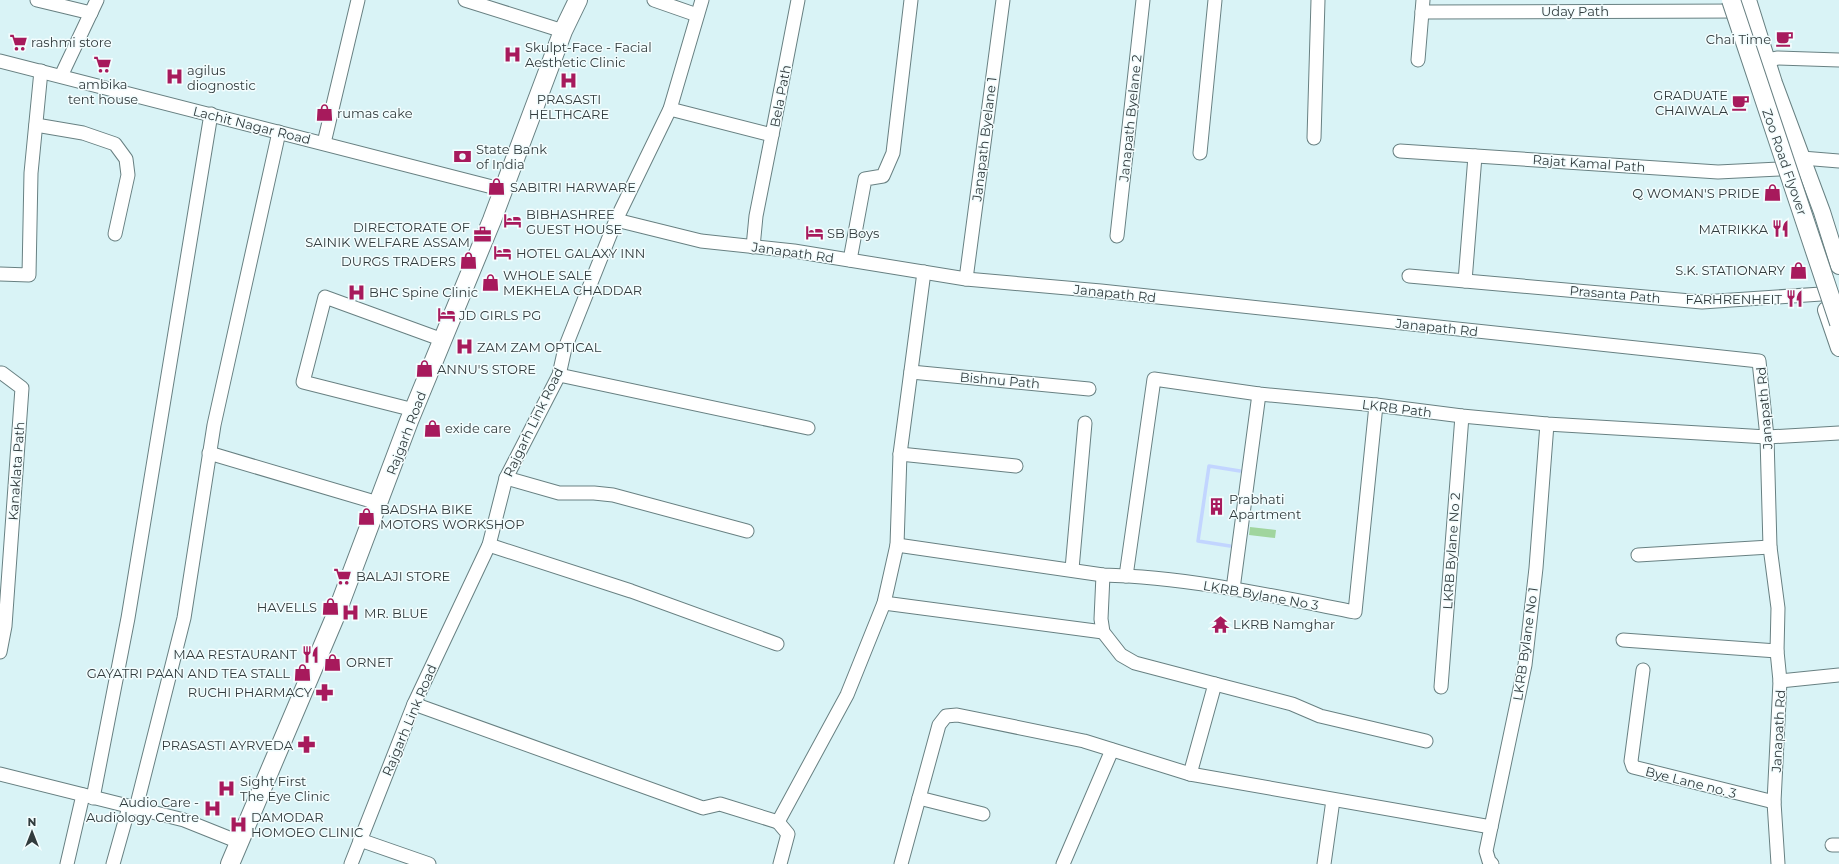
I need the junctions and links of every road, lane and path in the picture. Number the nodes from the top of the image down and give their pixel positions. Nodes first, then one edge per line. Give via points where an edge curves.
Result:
1 (37, 0) edge
2 (97, 0) edge
3 (358, 0) edge
4 (465, 0) edge
5 (578, 0) edge
6 (654, 0) edge
7 (702, 0) edge
8 (798, 0) edge
9 (911, 0) edge
10 (1003, 0) edge
11 (1143, 0) edge
12 (1215, 0) edge
13 (1318, 0) edge
14 (1726, 4) edge
15 (1748, 4) edge
16 (1422, 6) edge
17 (91, 13) junction
18 (697, 14) junction
19 (563, 31) junction
20 (1418, 60) dead end
21 (1767, 60) junction
22 (1839, 60) edge
23 (0, 61) edge
24 (41, 71) junction
25 (61, 76) junction
26 (670, 109) junction
27 (211, 114) junction
28 (36, 125) junction
29 (279, 132) junction
30 (772, 136) junction
31 (1314, 138) dead end
32 (324, 143) junction
33 (1400, 151) dead end
34 (1200, 153) dead end
35 (1475, 156) junction
36 (1802, 158) junction
37 (1839, 161) edge
38 (1779, 168) junction
39 (504, 190) junction
40 (616, 220) junction
41 (116, 234) dead end
42 (1117, 236) dead end
43 (754, 247) junction
44 (850, 260) junction
45 (1839, 266) edge
46 (924, 272) junction
47 (0, 274) edge
48 (1409, 276) dead end
49 (966, 279) junction
50 (1465, 281) junction
51 (1839, 290) edge
52 (1821, 294) junction
53 (1839, 323) edge
54 (443, 340) junction
55 (1839, 348) edge
56 (911, 372) junction
57 (0, 373) edge
58 (559, 375) junction
59 (1089, 389) dead end
60 (1259, 394) junction
61 (1376, 405) junction
62 (414, 410) junction
63 (1462, 416) junction
64 (1084, 423) dead end
65 (1547, 424) junction
66 (808, 428) dead end
67 (1839, 433) edge
68 (1767, 437) junction
69 (209, 453) junction
70 (900, 454) junction
71 (1016, 466) dead end
72 (506, 478) junction
73 (378, 503) junction
74 (747, 531) dead end
75 (489, 545) junction
76 (897, 545) junction
77 (1770, 547) junction
78 (1638, 555) dead end
79 (1072, 569) junction
80 (1104, 575) junction
81 (1126, 576) junction
82 (1233, 589) junction
83 (884, 603) junction
84 (1103, 632) junction
85 (1624, 640) dead end
86 (777, 644) dead end
87 (1777, 651) junction
88 (0, 652) edge
89 (1643, 670) dead end
90 (1839, 675) edge
91 (1780, 681) junction
92 (1215, 684) junction
93 (1441, 687) dead end
94 (414, 704) junction
95 (1426, 741) dead end
96 (1112, 750) junction
97 (0, 774) edge
98 (1190, 774) junction
99 (88, 796) junction
100 (919, 798) junction
101 (1334, 800) junction
102 (1774, 802) junction
103 (132, 808) junction
104 (983, 814) dead end
105 (778, 822) junction
106 (1491, 827) junction
107 (360, 840) junction
108 (239, 842) junction
109 (1491, 863) edge
110 (67, 864) edge
111 (113, 864) edge
112 (230, 864) edge
113 (351, 864) edge
114 (429, 864) edge
115 (780, 864) edge
116 (901, 864) edge
117 (1063, 864) edge
118 (1324, 864) edge
119 (1778, 864) edge

1 - 17 street
2 - 17 street
3 - 32 street
4 - 19 street
5 - 19 main road, Rajgarh Road
6 - 18 street
7 - 18 street, Rajgarh Link Road
8 - 30 street, Bela Path
9 - 44 street via 893,153 883,176 865,179
10 - 49 street, Janapath Byelane 1
11 - 42 street, Janapath Byelane 2
12 - 34 street
13 - 31 street
14 - 15 street, Uday Path
14 - 16 street, Uday Path
14 - 38 street
14 - 53 main road, Zoo Road Flyover, bridge
15 - 21 street
15 - 51 main road, Zoo Road Flyover via 1762,62
16 - 20 street
17 - 25 street
18 - 26 street, Rajgarh Link Road
19 - 39 main road, Rajgarh Road
21 - 22 street
21 - 36 street
23 - 24 street, Lachit Nagar Road
24 - 25 street, Lachit Nagar Road
24 - 28 street
25 - 27 street, Lachit Nagar Road
26 - 30 street, Bela Path
26 - 40 street, Rajgarh Link Road
27 - 29 street, Lachit Nagar Road
27 - 99 street via 128,618
28 - 41 street via 83,133 116,144 126,159 128,175
28 - 47 street via 31,173 29,275
29 - 32 street, Lachit Nagar Road
29 - 69 street
30 - 43 street via 756,216
32 - 39 street, Lachit Nagar Road
33 - 35 street, Rajat Kamal Path
35 - 38 street, Rajat Kamal Path via 1718,172
35 - 50 street
36 - 37 street
36 - 45 street
38 - 52 street
39 - 54 main road, Rajgarh Road
40 - 43 street, Janapath Rd via 701,241
40 - 58 street, Rajgarh Link Road via 565,348
43 - 44 street, Janapath Rd
44 - 46 street, Janapath Rd
46 - 49 street, Janapath Rd
46 - 56 street
48 - 50 street, Prasanta Path
49 - 68 street, Janapath Rd via 1760,361
50 - 52 street, Prasanta Path via 1702,302
52 - 55 street
54 - 62 main road, Rajgarh Road
54 - 62 street via 325,297 303,382
56 - 59 street, Bishnu Path
56 - 70 street
57 - 88 street, Kanaklata Path via 22,388
58 - 66 street
58 - 72 street, Rajgarh Link Road
60 - 61 street, LKRB Path
60 - 81 street, LKRB Path via 1154,379
60 - 82 street
61 - 63 street, LKRB Path
61 - 82 street, LKRB Bylane No 3 via 1355,612
62 - 73 main road, Rajgarh Road
63 - 65 street, LKRB Path
63 - 93 street, LKRB Bylane No 2
64 - 79 street
65 - 68 street, LKRB Path
65 - 106 street, LKRB Bylane No 1 via 1536,568 1525,665
67 - 68 street, LKRB Path
68 - 77 street, Janapath Rd
69 - 73 street
69 - 103 street via 184,618
70 - 71 street
70 - 76 street
72 - 74 street via 559,493 612,495
72 - 75 street, Rajgarh Link Road
73 - 108 main road, Rajgarh Road via 335,617
75 - 86 street via 632,591
75 - 94 street, Rajgarh Link Road
76 - 79 street, LKRB Bylane No 3
76 - 83 street
77 - 78 street
77 - 87 street, Janapath Rd via 1778,608
79 - 80 street, LKRB Bylane No 3
80 - 81 street, LKRB Bylane No 3
80 - 84 street via 1101,619
81 - 82 street, LKRB Bylane No 3
83 - 84 street
83 - 105 street via 847,696
84 - 92 street via 1121,656 1135,663
85 - 87 street
87 - 91 street, Janapath Rd
89 - 102 street, Bye Lane no. 3 via 1631,760 1633,767
90 - 91 street
91 - 102 street, Janapath Rd
92 - 95 street via 1292,704 1320,716
92 - 98 street
94 - 105 street via 703,808 720,804
94 - 107 street, Rajgarh Link Road
96 - 98 street
96 - 100 street via 1084,741 957,715 946,716 939,725
96 - 117 street
97 - 99 street
98 - 101 street
99 - 103 street
99 - 110 street
100 - 104 street
100 - 116 street
101 - 106 street
101 - 118 street
102 - 119 street, Janapath Rd
103 - 108 street via 184,820
103 - 111 street
105 - 115 street via 788,834
106 - 109 street, LKRB Bylane No 1 via 1486,851
107 - 113 street, Rajgarh Link Road
107 - 114 street
108 - 112 main road, Rajgarh Road

